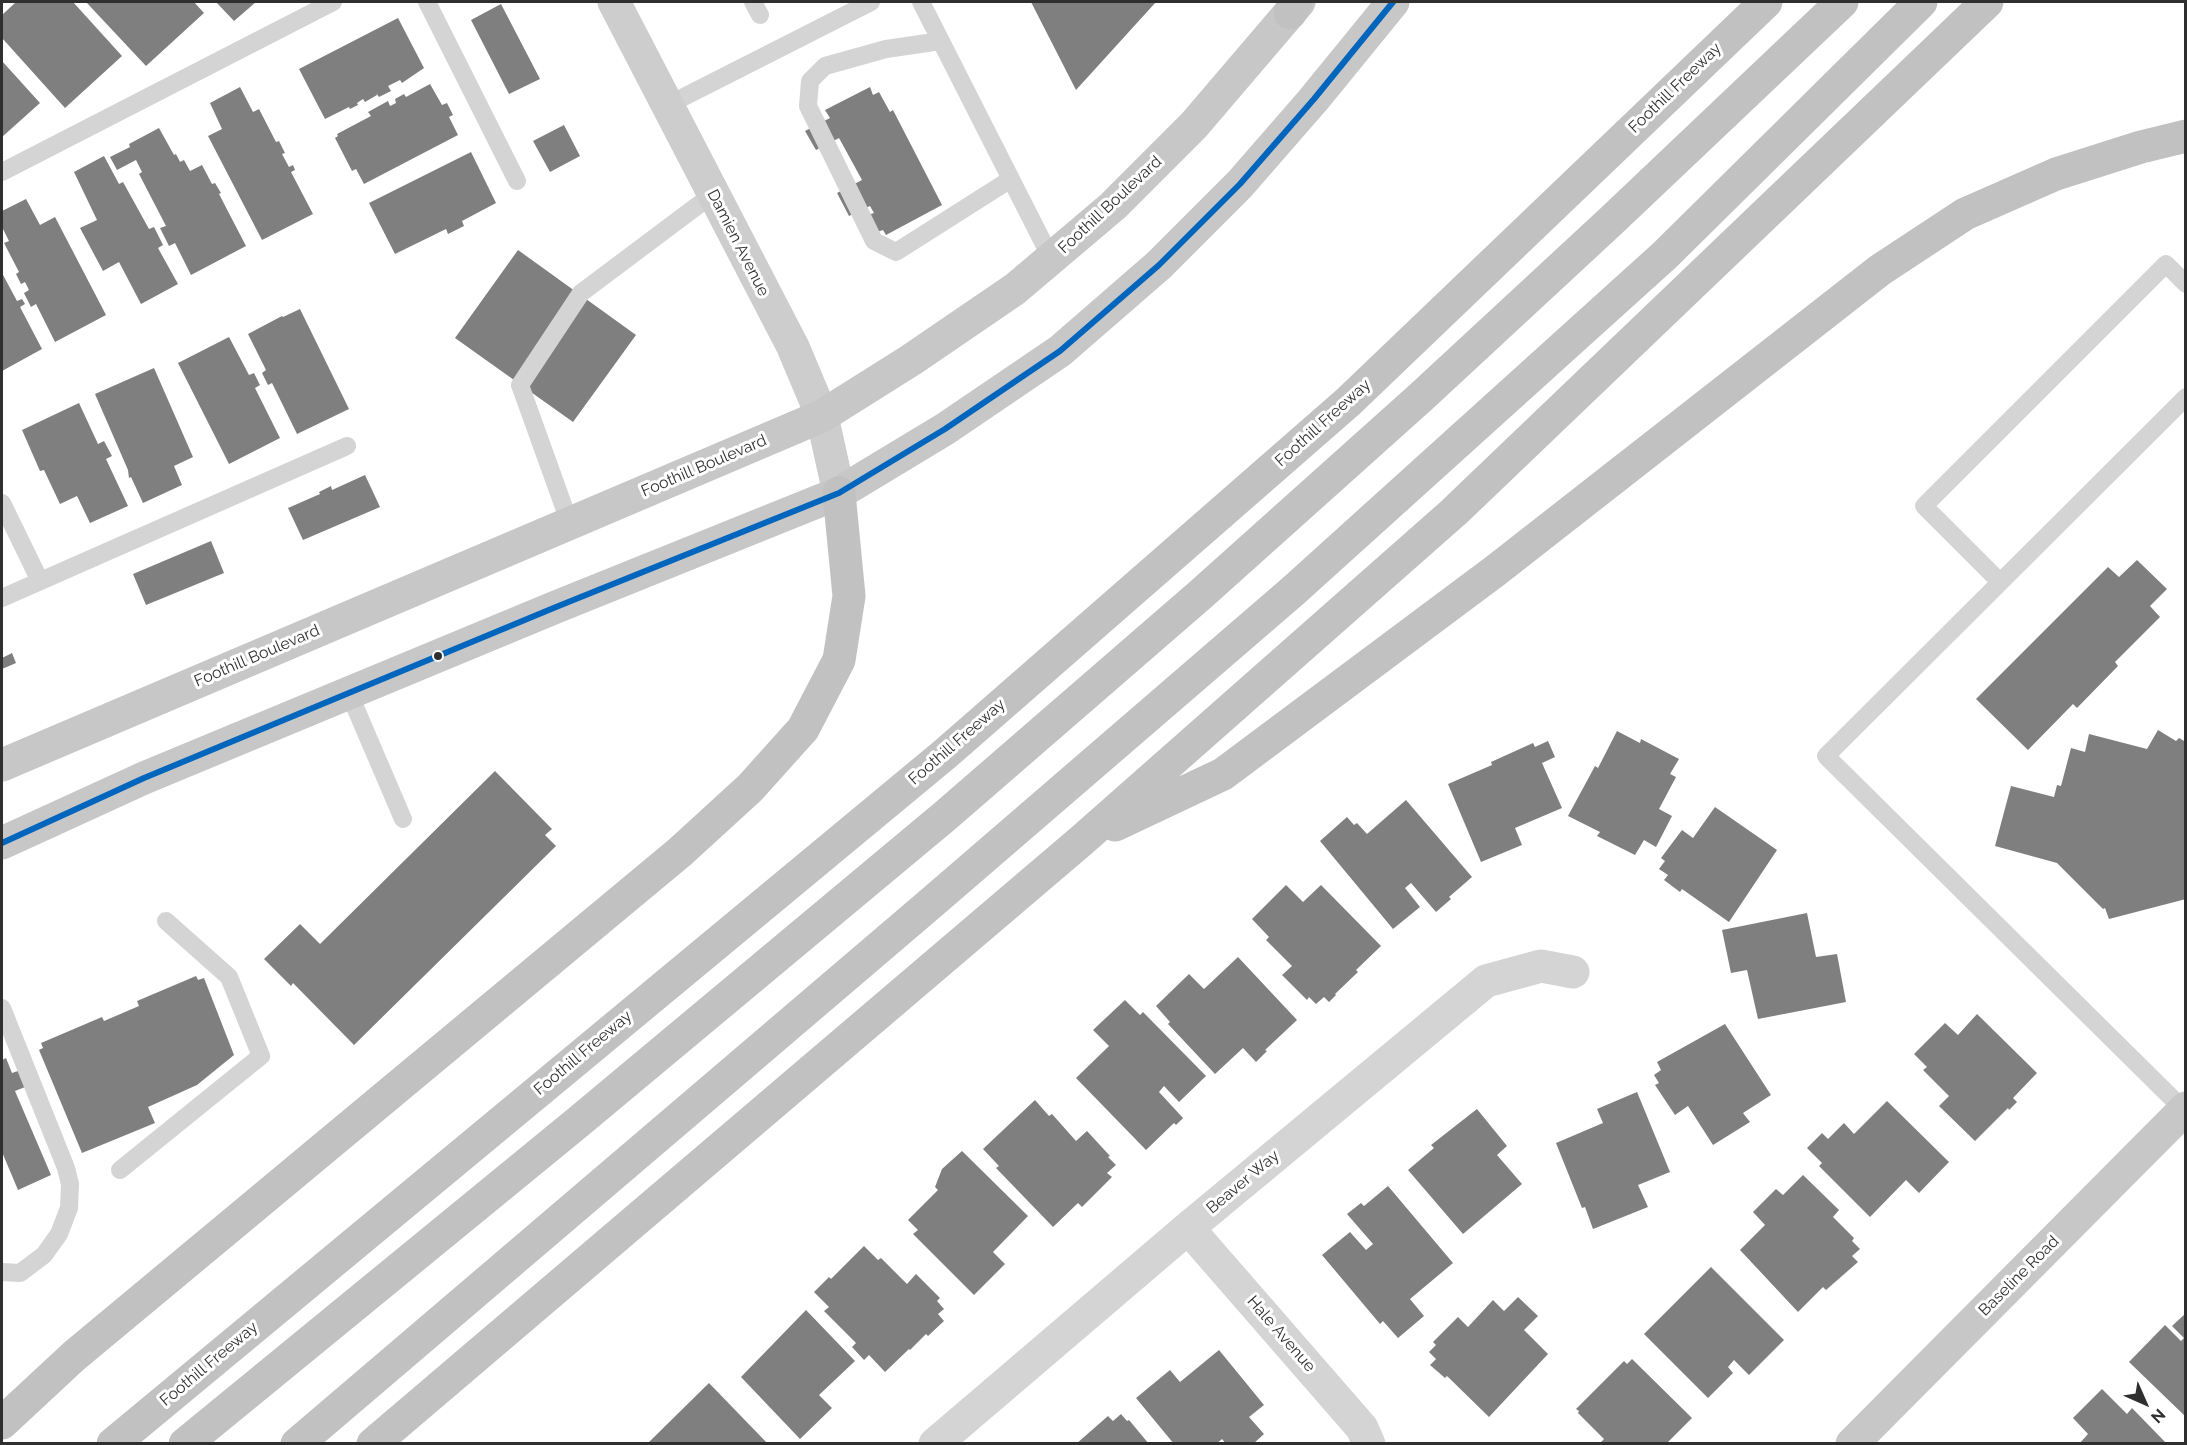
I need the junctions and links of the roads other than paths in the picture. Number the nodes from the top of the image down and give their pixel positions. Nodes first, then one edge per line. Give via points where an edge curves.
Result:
1 (333, 2) edge
2 (427, 2) edge
3 (614, 2) edge
4 (871, 2) edge
5 (921, 2) edge
6 (1393, 2) edge
7 (1766, 2) edge
8 (1842, 2) edge
9 (1921, 2) edge
10 (1987, 2) edge
11 (1295, 5) edge
12 (941, 41) junction
13 (668, 105) junction
14 (2186, 136) edge
15 (2, 172) edge
16 (1011, 179) junction
17 (517, 181) dead end
18 (713, 194) junction
19 (1051, 258) junction
20 (2186, 284) edge
21 (2186, 397) edge
22 (822, 416) junction
23 (347, 446) dead end
24 (839, 493) junction
25 (2, 503) edge
26 (570, 524) junction
27 (40, 581) junction
28 (2000, 582) junction
29 (2, 598) edge
30 (349, 693) junction
31 (2, 765) edge
32 (403, 819) dead end
33 (1081, 841) junction
34 (2, 843) edge
35 (166, 921) dead end
36 (1573, 972) dead end
37 (2, 1008) edge
38 (2185, 1109) edge
39 (120, 1170) dead end
40 (1188, 1228) junction
41 (2, 1272) edge
42 (2, 1423) edge
43 (113, 1443) edge
44 (185, 1443) edge
45 (297, 1443) edge
46 (373, 1443) edge
47 (935, 1443) edge
48 (1369, 1443) edge
49 (1852, 1443) edge

1 - 15 lane
2 - 17 lane
3 - 13 main road, Damien Avenue
4 - 13 lane
5 - 12 lane
6 - 24 main road via 1240,184 1159,265 1060,351 945,429
7 - 43 highway, Foothill Freeway via 1348,402 945,754
8 - 44 highway via 1438,381 1182,610 945,816
9 - 45 highway via 1665,255 1293,591
10 - 33 highway via 1454,512
11 - 19 main road, Foothill Boulevard via 1194,125 1113,206
12 - 16 lane
12 - 16 lane via 825,66 810,81 808,106 874,241 896,252
13 - 18 main road, Damien Avenue
14 - 33 highway via 2056,174 1956,220 1880,270 1495,571 1223,774
16 - 19 lane
18 - 22 main road, Damien Avenue via 792,347
18 - 26 lane via 581,293 520,385
19 - 22 main road, Foothill Boulevard via 1015,290
20 - 28 lane via 2166,264 1924,506
21 - 28 lane
22 - 24 main road, Damien Avenue
22 - 26 main road, Foothill Boulevard
23 - 27 lane
24 - 30 main road
24 - 42 highway via 849,596 839,660 802,729 750,788 680,852 74,1356
25 - 27 lane
26 - 31 main road, Foothill Boulevard
27 - 29 lane
28 - 38 lane via 1826,756
30 - 32 lane
30 - 34 main road via 144,778
33 - 46 highway
35 - 39 lane via 229,977 261,1056
36 - 40 street, Beaver Way via 1541,966 1486,981
37 - 41 lane via 70,1184 69,1208 59,1234 44,1255 20,1272
38 - 49 main road, Baseline Road
40 - 47 street, Beaver Way
40 - 48 street, Hale Avenue via 1362,1428

